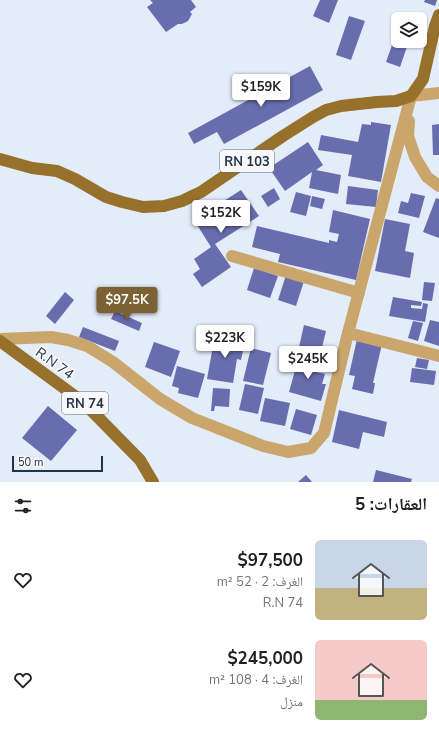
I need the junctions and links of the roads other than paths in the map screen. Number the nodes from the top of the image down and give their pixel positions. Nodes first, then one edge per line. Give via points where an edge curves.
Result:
1 (439, 15) edge
2 (439, 93) edge
3 (412, 96) junction
4 (0, 159) edge
5 (439, 186) edge
6 (232, 256) dead end
7 (358, 292) junction
8 (348, 333) junction
9 (0, 340) edge
10 (439, 356) edge
11 (153, 482) edge

1 - 3 main road via 423,79
2 - 3 street
3 - 4 main road, RN 103 via 396,102 341,106 326,110 201,192 164,206 144,207 122,202 106,197 57,171 32,168
3 - 5 street via 408,136 415,157 427,177
3 - 7 street
6 - 7 street
7 - 8 street
8 - 9 street via 324,434 311,448 288,452 263,446 192,418 160,399 114,362 87,346 51,337
8 - 10 street
9 - 11 main road, R.N 74 / RN 74 via 83,402 140,460

